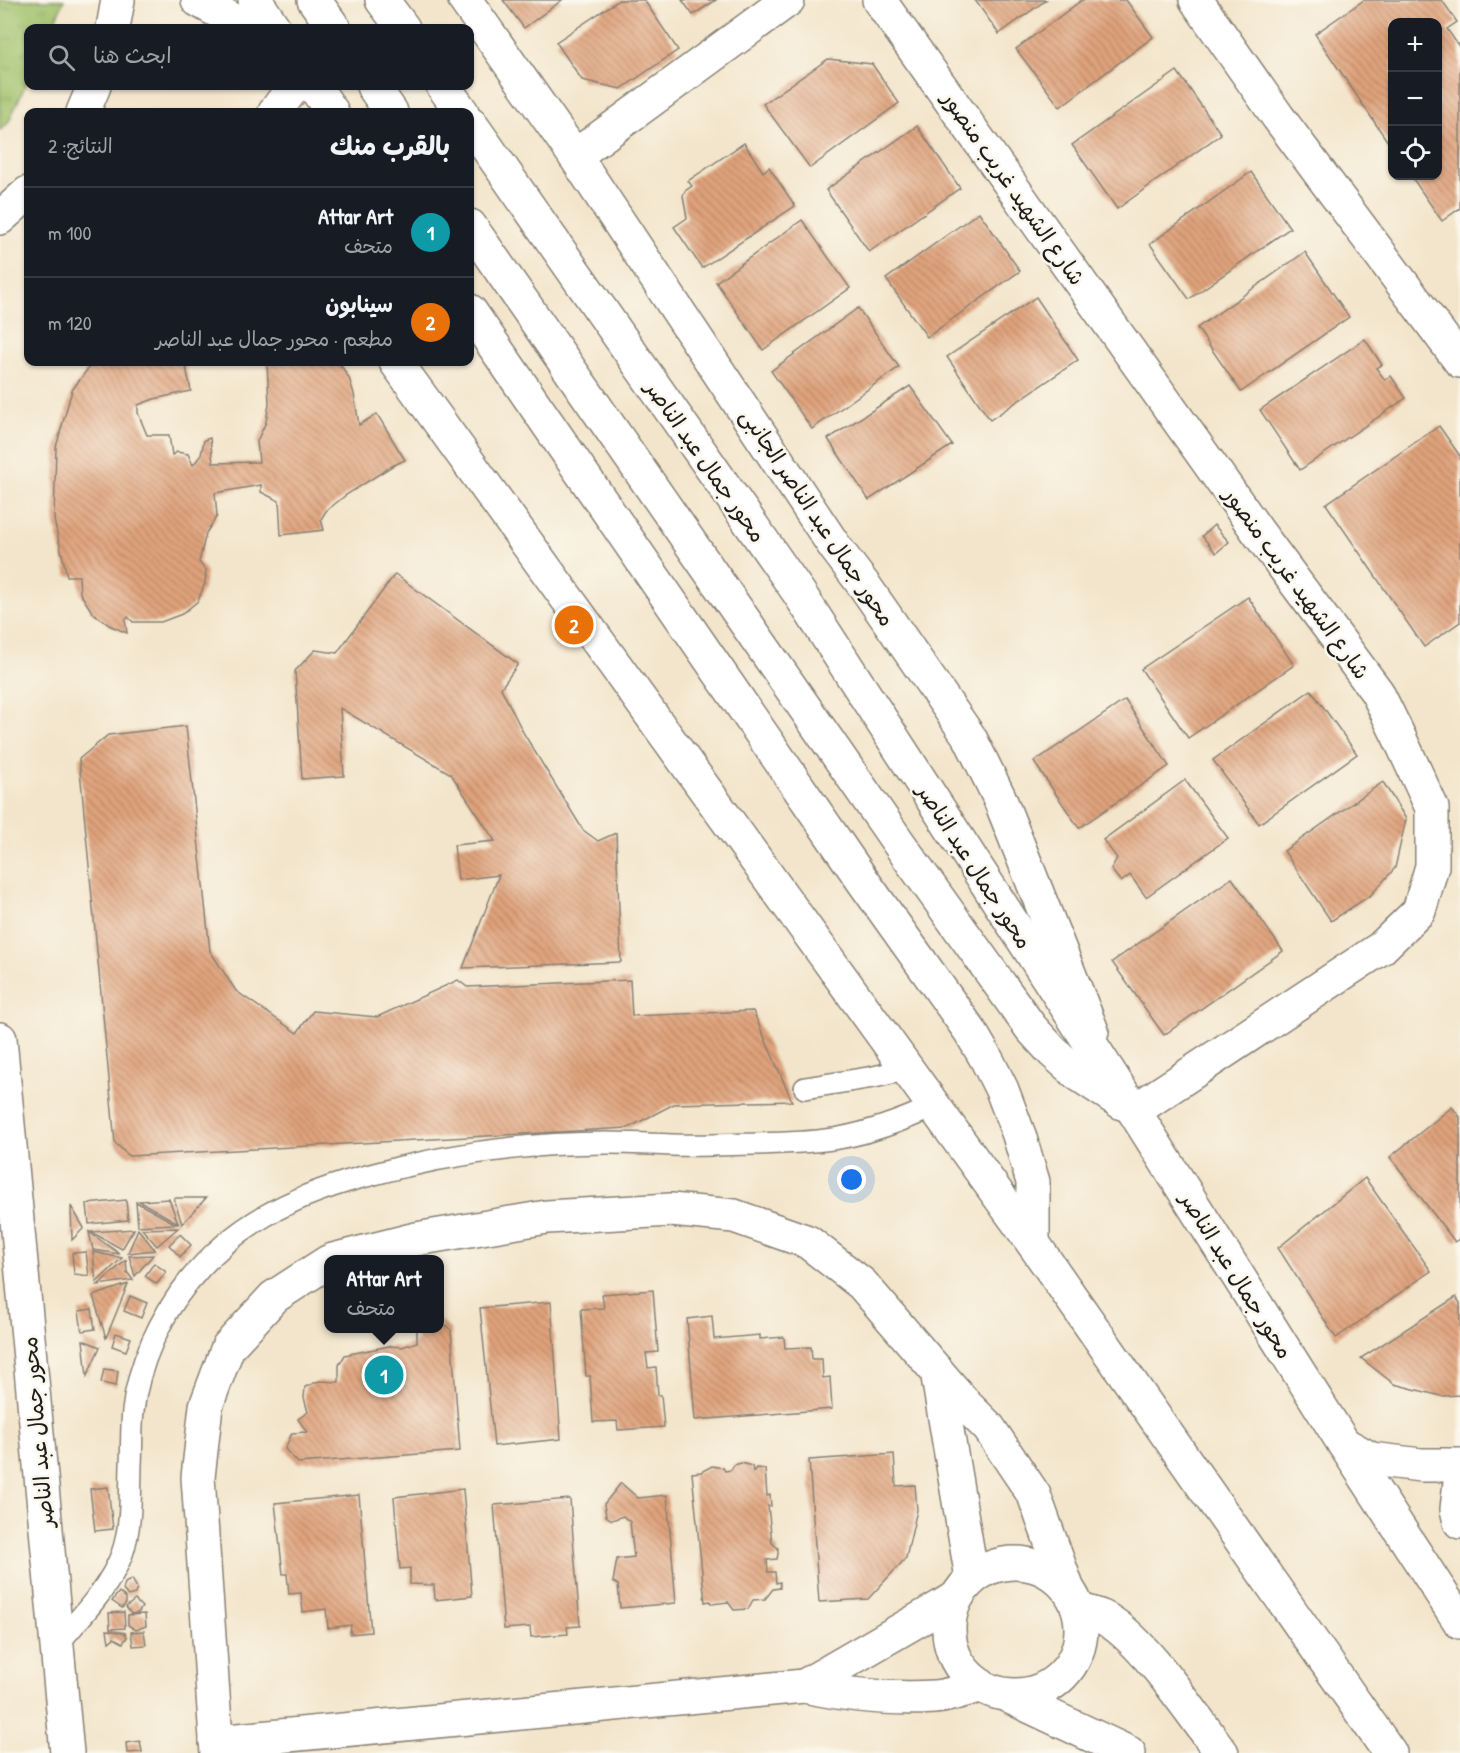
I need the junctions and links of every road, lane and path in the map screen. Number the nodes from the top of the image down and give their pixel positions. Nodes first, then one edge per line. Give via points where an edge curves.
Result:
1 (118, 0) edge
2 (198, 0) edge
3 (255, 0) edge
4 (314, 0) edge
5 (382, 0) edge
6 (465, 0) edge
7 (788, 0) edge
8 (879, 0) edge
9 (1196, 0) edge
10 (114, 24) edge
11 (243, 24) edge
12 (271, 24) edge
13 (331, 24) edge
14 (400, 24) edge
15 (92, 90) edge
16 (291, 90) edge
17 (317, 90) edge
18 (376, 90) edge
19 (446, 90) edge
20 (85, 108) edge
21 (278, 108) edge
22 (329, 108) edge
23 (389, 108) edge
24 (459, 108) edge
25 (474, 129) edge
26 (575, 156) junction
27 (24, 197) edge
28 (0, 218) edge
29 (474, 232) edge
30 (474, 317) edge
31 (1460, 361) edge
32 (399, 366) edge
33 (0, 1039) edge
34 (908, 1069) junction
35 (1107, 1069) junction
36 (806, 1089) dead end
37 (935, 1107) junction
38 (1134, 1111) junction
39 (1033, 1243) junction
40 (353, 1255) edge
41 (324, 1265) edge
42 (936, 1369) junction
43 (1344, 1444) junction
44 (1460, 1465) edge
45 (1460, 1482) edge
46 (1460, 1522) edge
47 (964, 1588) junction
48 (1074, 1598) junction
49 (1460, 1622) edge
50 (57, 1645) junction
51 (804, 1686) junction
52 (979, 1686) junction
53 (1010, 1697) junction
54 (216, 1748) edge
55 (67, 1753) edge
56 (1129, 1753) edge
57 (1222, 1753) edge
58 (1390, 1753) edge

1 - 10 main road
2 - 11 main road
3 - 12 main road
4 - 13 main road
5 - 14 main road
6 - 26 main road, محور جمال عبد الناصر الجانبى
7 - 26 main road
8 - 38 main road, شارع الشهيد غريب منصور via 1258,532 1377,692 1432,808 1432,866 1419,911 1381,948
9 - 31 main road
15 - 20 main road
16 - 21 main road
17 - 22 main road
18 - 23 main road
19 - 24 main road
25 - 35 main road, محور جمال عبد الناصر via 799,593
26 - 35 main road, محور جمال عبد الناصر الجانبى via 835,547 970,738 999,796
27 - 28 main road
29 - 38 main road via 1031,1028 1078,1074
30 - 39 main road via 975,1041 1002,1090 1025,1154 1033,1182
32 - 34 main road
33 - 50 main road, محور جمال عبد الناصر
34 - 36 lane
34 - 37 main road
35 - 38 main road, محور جمال عبد الناصر
37 - 39 main road
37 - 50 lane via 871,1131 804,1143 536,1145 467,1153 332,1186 267,1213 212,1255 168,1311 152,1342 133,1409 130,1509 122,1553 101,1592
38 - 43 main road, محور جمال عبد الناصر
39 - 58 main road
40 - 42 main road via 416,1239 547,1217 671,1210 734,1216 808,1242 862,1284
41 - 54 main road via 274,1297 228,1347 206,1406 198,1477
42 - 47 main road
42 - 48 main road via 989,1428 1034,1495
43 - 44 main road via 1371,1459
43 - 49 main road, محور جمال عبد الناصر
45 - 46 main road
47 - 48 main road via 995,1565 1021,1562 1046,1570
47 - 51 main road
47 - 52 main road via 948,1621 950,1646 961,1669
48 - 53 main road via 1082,1636 1074,1661 1058,1681 1036,1694
48 - 57 main road via 1125,1634 1151,1660
50 - 55 main road, محور جمال عبد الناصر
51 - 52 main road via 851,1696 904,1697 935,1697
51 - 54 main road
52 - 53 main road
53 - 56 main road

